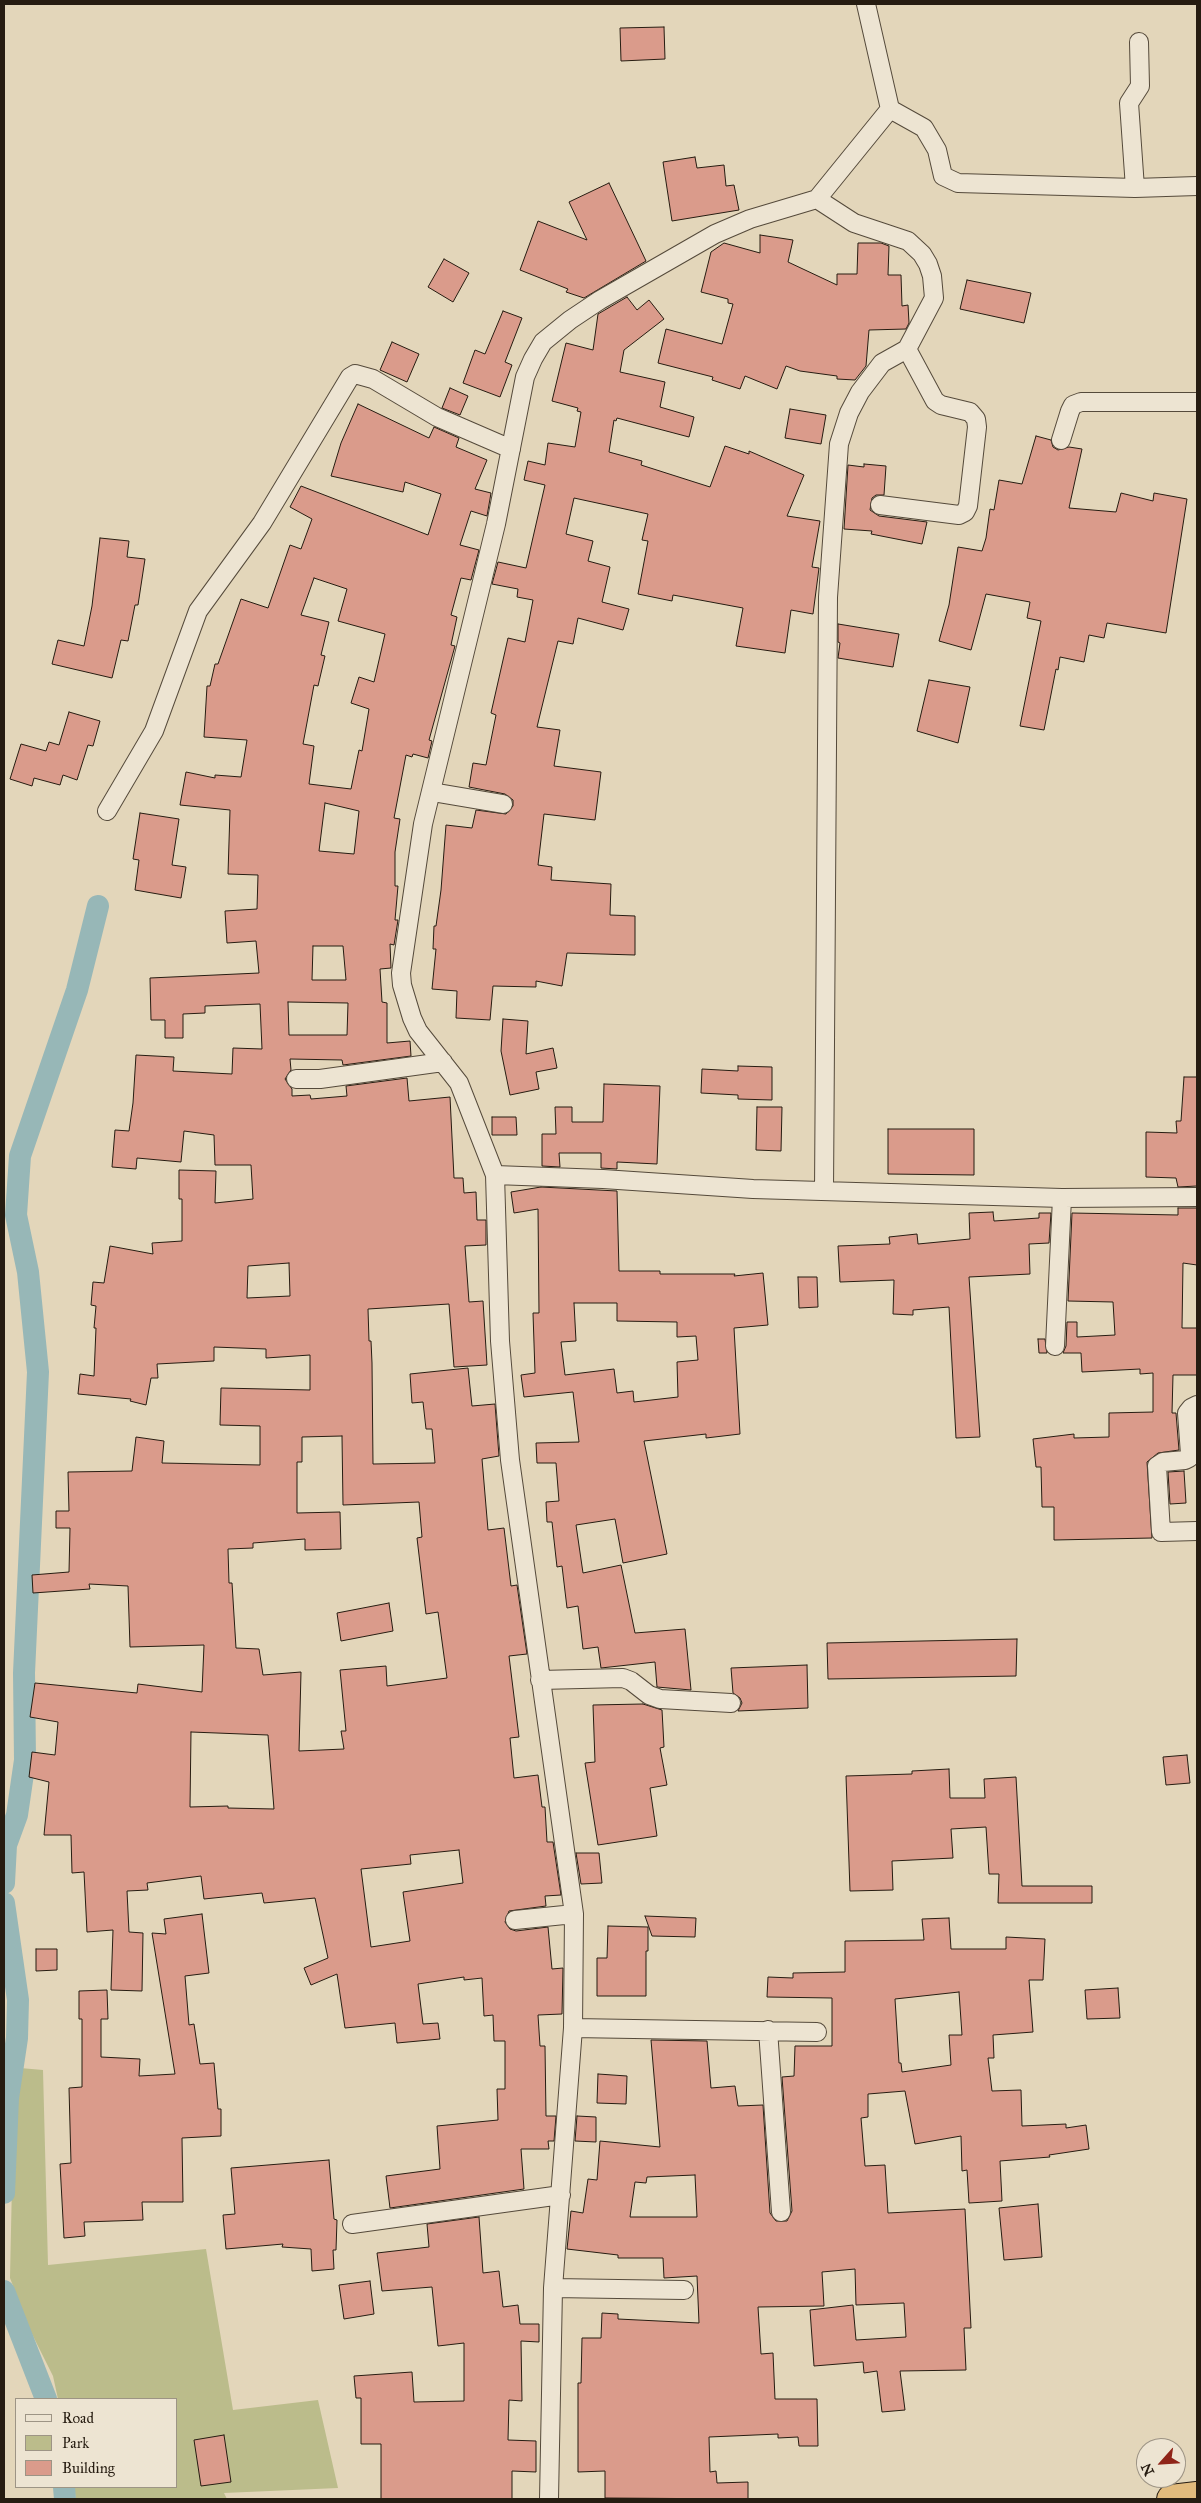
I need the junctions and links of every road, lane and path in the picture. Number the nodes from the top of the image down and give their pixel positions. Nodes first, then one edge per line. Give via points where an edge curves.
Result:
1 (866, 4) edge
2 (1139, 42) dead end
3 (890, 109) junction
4 (1197, 186) edge
5 (1135, 188) junction
6 (816, 199) junction
7 (907, 349) junction
8 (1197, 402) edge
9 (1061, 440) dead end
10 (511, 450) junction
11 (880, 505) dead end
12 (432, 792) junction
13 (502, 804) dead end
14 (107, 811) dead end
15 (443, 1062) junction
16 (296, 1079) dead end
17 (495, 1175) junction
18 (824, 1191) junction
19 (1197, 1197) edge
20 (1062, 1198) junction
21 (1055, 1346) dead end
22 (1197, 1405) edge
23 (1197, 1531) edge
24 (540, 1680) junction
25 (730, 1703) dead end
26 (574, 1914) junction
27 (515, 1920) dead end
28 (573, 2028) junction
29 (768, 2030) junction
30 (817, 2032) dead end
31 (561, 2195) junction
32 (781, 2212) dead end
33 (352, 2224) dead end
34 (553, 2288) junction
35 (684, 2290) dead end
36 (1197, 2496) edge
37 (549, 2499) edge
38 (1171, 2499) edge

1 - 3 street
2 - 5 street via 1140,86 1129,103
3 - 5 street via 924,128 937,150 943,176 950,181
3 - 6 street
4 - 5 street
6 - 7 street via 854,223 908,242 922,254 932,276 934,298
6 - 10 street via 750,219 715,234 600,300 555,330 543,342 526,377
7 - 11 street via 934,401 970,412 976,419 968,506 959,515
7 - 18 street via 882,363 860,392 839,444 828,597
8 - 9 street via 1081,402 1073,405
10 - 12 street
10 - 14 street via 437,417 373,378 354,374 350,377 262,523 198,611 154,731
12 - 13 street
12 - 15 street via 423,824 402,985 412,1018
15 - 16 street via 320,1079
15 - 17 street via 459,1083
17 - 18 street
17 - 24 street via 500,1341 510,1460
18 - 20 street
19 - 20 street
20 - 21 street
22 - 23 street via 1187,1413 1188,1458 1157,1466 1161,1532
24 - 25 street via 623,1678 655,1698
24 - 26 street
26 - 27 street
26 - 28 street
28 - 29 street
28 - 31 street
29 - 30 street
29 - 32 street
31 - 33 street
31 - 34 street
34 - 35 street
34 - 37 street
36 - 38 highway

